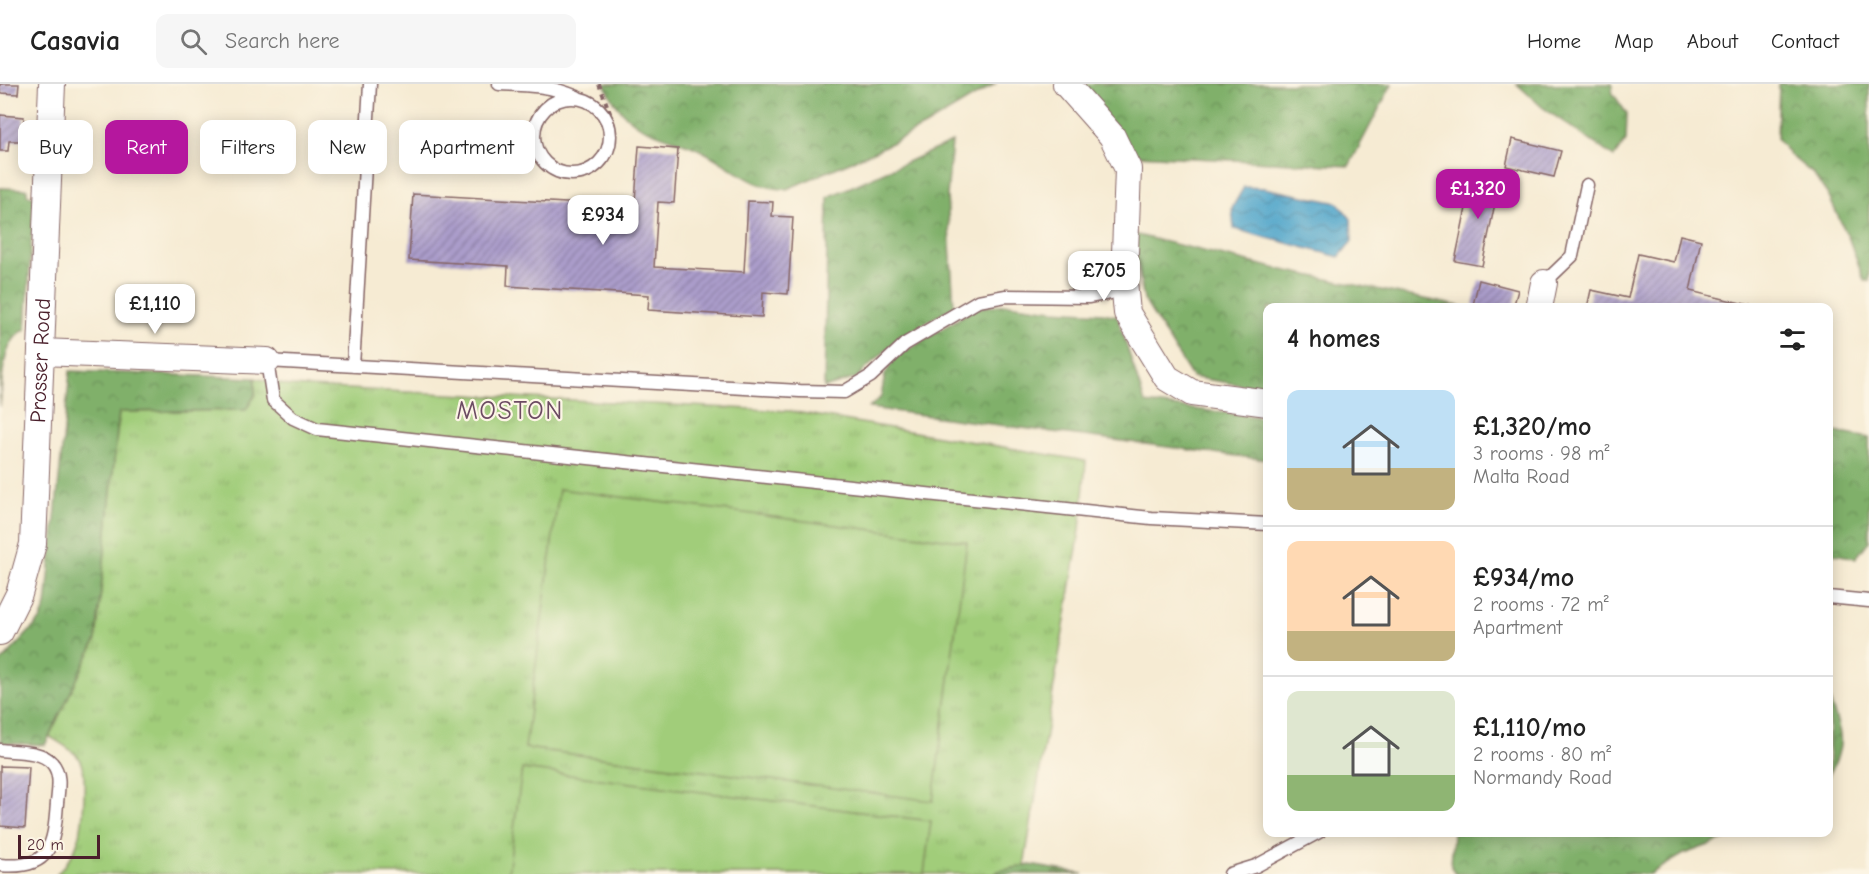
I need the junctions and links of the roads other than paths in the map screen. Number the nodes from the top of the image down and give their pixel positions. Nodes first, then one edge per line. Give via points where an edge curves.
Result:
1 (52, 84) edge
2 (370, 84) edge
3 (499, 84) edge
4 (1066, 84) edge
5 (581, 99) junction
6 (535, 131) edge
7 (535, 145) edge
8 (1587, 185) dead end
9 (1124, 281) junction
10 (1541, 296) edge
11 (41, 352) junction
12 (267, 362) junction
13 (353, 366) junction
14 (1263, 402) edge
15 (1263, 524) edge
16 (1833, 597) edge
17 (1869, 601) edge
18 (0, 632) edge
19 (0, 750) edge
20 (1310, 837) edge
21 (0, 865) edge
22 (1230, 874) edge

1 - 11 street, Prosser Road
2 - 13 lane
3 - 5 lane via 558,88
4 - 9 street via 1112,136 1128,169
5 - 6 lane via 555,102 537,120
5 - 7 lane via 602,113 608,125 609,138 600,161 591,169 568,174 546,164
8 - 10 lane via 1572,256
9 - 13 lane via 1110,293 1088,297 1006,296 978,301 904,344 871,376 844,392
9 - 14 street via 1127,313 1167,378 1192,393
11 - 12 street
11 - 18 street, Prosser Road via 33,544 19,594
12 - 13 lane
12 - 15 lane via 273,400 293,418 317,429 1151,519
16 - 17 lane
19 - 21 lane via 41,755 53,764 59,780 54,838 45,854 32,862
20 - 22 lane via 1256,866

